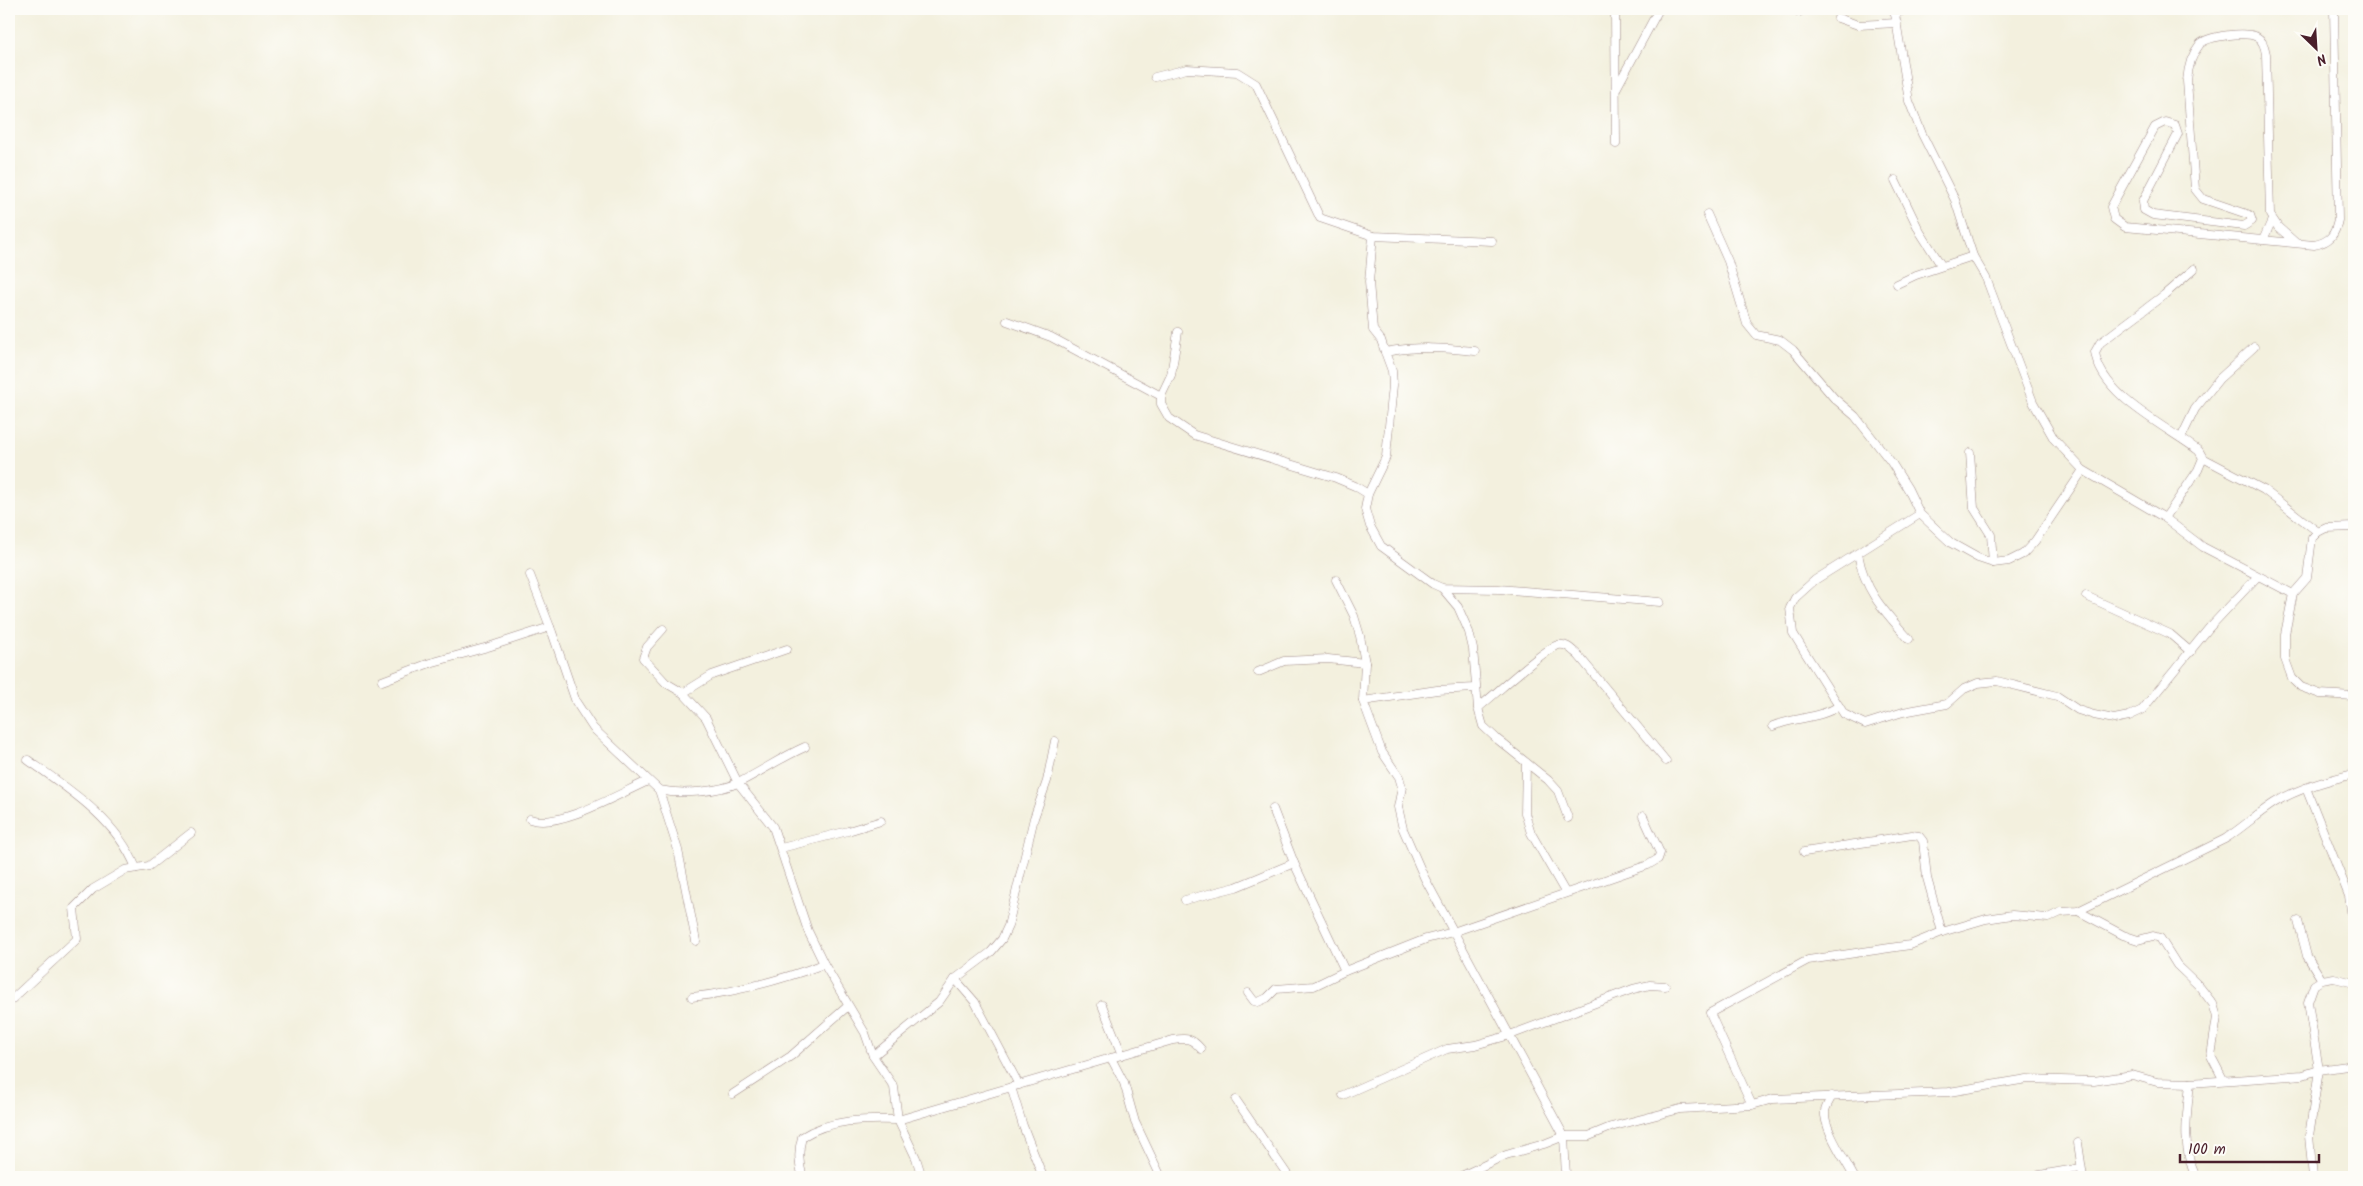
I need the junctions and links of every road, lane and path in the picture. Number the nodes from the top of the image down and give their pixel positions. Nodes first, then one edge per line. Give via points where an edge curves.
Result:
1 (1615, 9) edge
2 (1659, 9) edge
3 (1906, 9) edge
4 (2334, 9) edge
5 (1893, 11) edge
6 (1838, 18) dead end
7 (1897, 23) junction
8 (1155, 77) dead end
9 (1615, 91) junction
10 (1616, 144) dead end
11 (1895, 180) dead end
12 (1706, 214) dead end
13 (2272, 220) junction
14 (1373, 236) junction
15 (2263, 240) junction
16 (1492, 241) dead end
17 (2296, 243) junction
18 (1974, 256) junction
19 (1941, 266) junction
20 (2194, 269) dead end
21 (1897, 284) dead end
22 (1007, 321) dead end
23 (1178, 332) dead end
24 (2254, 347) dead end
25 (1475, 351) dead end
26 (1385, 352) junction
27 (1161, 396) junction
28 (2181, 438) junction
29 (1970, 453) dead end
30 (2203, 458) junction
31 (2083, 470) junction
32 (1368, 494) junction
33 (1920, 514) junction
34 (2165, 518) junction
35 (2354, 527) edge
36 (2318, 532) junction
37 (1858, 554) junction
38 (1993, 563) junction
39 (530, 575) dead end
40 (2257, 577) junction
41 (1336, 580) dead end
42 (1442, 588) junction
43 (2293, 594) junction
44 (2086, 596) dead end
45 (1660, 602) dead end
46 (550, 627) junction
47 (663, 629) dead end
48 (1909, 639) dead end
49 (787, 648) dead end
50 (2191, 652) junction
51 (1365, 663) junction
52 (1258, 672) dead end
53 (382, 681) dead end
54 (1475, 688) junction
55 (684, 693) junction
56 (2354, 696) edge
57 (1363, 701) junction
58 (1839, 706) junction
59 (1478, 708) junction
60 (1773, 726) dead end
61 (1055, 740) dead end
62 (806, 747) dead end
63 (28, 760) dead end
64 (1666, 761) dead end
65 (1526, 763) junction
66 (2354, 774) edge
67 (648, 781) junction
68 (738, 783) junction
69 (2306, 788) junction
70 (659, 790) junction
71 (1273, 809) dead end
72 (1643, 816) dead end
73 (1568, 818) dead end
74 (530, 819) dead end
75 (881, 820) dead end
76 (191, 833) dead end
77 (781, 848) junction
78 (1804, 852) dead end
79 (1294, 863) junction
80 (136, 868) junction
81 (1565, 892) junction
82 (2352, 895) edge
83 (1185, 900) dead end
84 (2078, 911) junction
85 (2298, 922) dead end
86 (1453, 932) junction
87 (1942, 932) junction
88 (2354, 932) edge
89 (696, 941) dead end
90 (824, 964) junction
91 (1345, 971) junction
92 (955, 979) junction
93 (2322, 980) junction
94 (2354, 983) edge
95 (1665, 986) dead end
96 (1248, 993) dead end
97 (692, 997) dead end
98 (9, 1002) edge
99 (1102, 1005) dead end
100 (848, 1006) junction
101 (1510, 1035) junction
102 (1201, 1049) dead end
103 (873, 1056) junction
104 (1122, 1056) junction
105 (1111, 1058) junction
106 (2354, 1065) edge
107 (2319, 1070) junction
108 (2224, 1079) junction
109 (2190, 1083) junction
110 (1015, 1086) junction
111 (733, 1094) dead end
112 (1343, 1095) dead end
113 (1832, 1096) junction
114 (1236, 1100) dead end
115 (1752, 1105) junction
116 (898, 1120) junction
117 (1564, 1136) junction
118 (2078, 1144) dead end
119 (2081, 1168) junction
120 (803, 1177) edge
121 (922, 1177) edge
122 (1043, 1177) edge
123 (1161, 1177) edge
124 (1290, 1177) edge
125 (1458, 1177) edge
126 (1566, 1177) edge
127 (1854, 1177) edge
128 (2028, 1177) edge
129 (2083, 1177) edge
130 (2196, 1177) edge
131 (2314, 1177) edge

1 - 9 street
2 - 9 street
3 - 5 street
4 - 17 street via 2338,220 2333,237 2327,241 2314,245
5 - 7 street
6 - 7 street via 1858,25
7 - 18 street via 1909,101 1955,200
8 - 14 street via 1187,69 1237,72 1256,84 1320,218
9 - 10 street
11 - 19 street
12 - 33 street via 1728,261 1751,331 1785,343 1834,398 1855,416 1891,462
13 - 15 street
13 - 15 street via 2264,47 2258,37 2252,35 2210,38 2201,43 2193,54 2188,69 2195,189 2203,199 2250,216 2252,221 2244,226 2154,215 2144,210 2143,201 2178,134 2175,125 2165,122 2155,127 2116,196 2111,213 2125,227
13 - 17 street
14 - 16 street
14 - 26 street via 1369,282 1373,330
15 - 17 street
18 - 19 street
18 - 31 street via 1986,278 2033,402 2054,439
19 - 21 street
20 - 28 street via 2100,343 2095,352 2101,374 2121,396
22 - 27 street via 1051,337
23 - 27 street via 1171,375
24 - 28 street via 2213,386 2195,409
25 - 26 street via 1410,347
26 - 32 street via 1392,371 1392,411 1386,457
27 - 32 street via 1161,404 1169,418 1194,435 1336,478
28 - 30 street
29 - 38 street via 1974,508 1991,535
30 - 34 street
30 - 36 street via 2264,490
31 - 34 street
31 - 38 street via 2029,548 2009,561
32 - 42 street via 1365,508 1381,546
33 - 37 street
33 - 38 street via 1951,542
34 - 40 street via 2203,547
35 - 36 street via 2326,528
36 - 43 street via 2312,538 2307,578
37 - 48 street via 1875,601
37 - 58 street via 1815,580 1795,598 1790,608 1793,633
39 - 46 street
40 - 43 street
40 - 50 street via 2208,628
41 - 51 street via 1354,616
42 - 45 street via 1499,589
42 - 54 street via 1458,607 1469,632 1476,668
43 - 56 street via 2285,634 2285,659 2292,678 2301,687 2320,694
44 - 50 street via 2170,634
46 - 53 street
46 - 67 street via 576,702 593,728
47 - 55 street via 647,647 643,658 666,684
49 - 55 street via 712,675
50 - 58 street via 2142,710 2121,718 2094,715 2078,710 2057,696 1997,681 1964,689 1947,704 1903,712 1865,724 1848,717
51 - 52 street via 1284,661
51 - 57 street
54 - 57 street
54 - 59 street
55 - 68 street via 706,718
57 - 86 street via 1382,752 1399,777 1402,787 1398,807 1404,830
58 - 60 street via 1824,714 1787,720
59 - 64 street via 1556,646 1565,645 1578,655
59 - 65 street via 1483,726
61 - 92 street via 1008,926 991,952
62 - 68 street
63 - 80 street via 81,797 128,848
65 - 73 street via 1558,791
65 - 81 street via 1525,814 1531,833
66 - 69 street
67 - 70 street
67 - 74 street via 562,818 544,822
68 - 70 street via 697,792
68 - 77 street via 766,816
69 - 82 street
69 - 84 street via 2275,802 2224,839
70 - 89 street via 678,850
71 - 79 street
72 - 81 street via 1657,844 1658,859
75 - 77 street via 848,832
76 - 80 street via 149,866
77 - 90 street via 808,931
78 - 87 street via 1919,836 1924,841 1927,878
79 - 83 street via 1236,887
79 - 91 street
80 - 98 street via 125,870 92,889 74,908 77,940
81 - 86 street
82 - 88 street
84 - 87 street via 2061,912 2048,918 2012,915 1986,919
84 - 108 street via 2124,936 2138,940 2153,936 2160,938 2177,965 2213,1004 2217,1017 2211,1056
85 - 93 street via 2307,956
86 - 91 street via 1426,938
86 - 101 street
87 - 115 street via 1910,945 1808,960 1710,1013
90 - 97 street via 747,988
90 - 100 street
91 - 96 street via 1314,986 1276,989 1268,998 1258,1002
92 - 103 street via 939,1002
92 - 110 street via 975,1002
93 - 94 street via 2334,978
93 - 107 street via 2314,985 2308,1002
95 - 101 street via 1633,989
99 - 104 street
100 - 103 street via 865,1033
100 - 111 street via 790,1056
101 - 112 street via 1447,1049
101 - 117 street
102 - 104 street via 1187,1038
103 - 116 street via 894,1087
104 - 105 street
105 - 110 street
105 - 123 street
106 - 107 street
107 - 108 street via 2303,1075
107 - 131 street via 2309,1136
108 - 109 street
109 - 113 street via 2157,1082 2132,1075 2094,1080 2028,1079 1949,1092
109 - 130 street via 2186,1140
110 - 116 street
110 - 122 street via 1022,1126
113 - 115 street via 1773,1099
113 - 127 street via 1825,1111 1832,1138
114 - 124 street
115 - 117 street via 1680,1109 1610,1127 1589,1136
116 - 120 street via 865,1119 812,1130 802,1137 798,1151
116 - 121 street
117 - 125 street via 1506,1155
117 - 126 street
118 - 119 street
119 - 128 street
119 - 129 street

